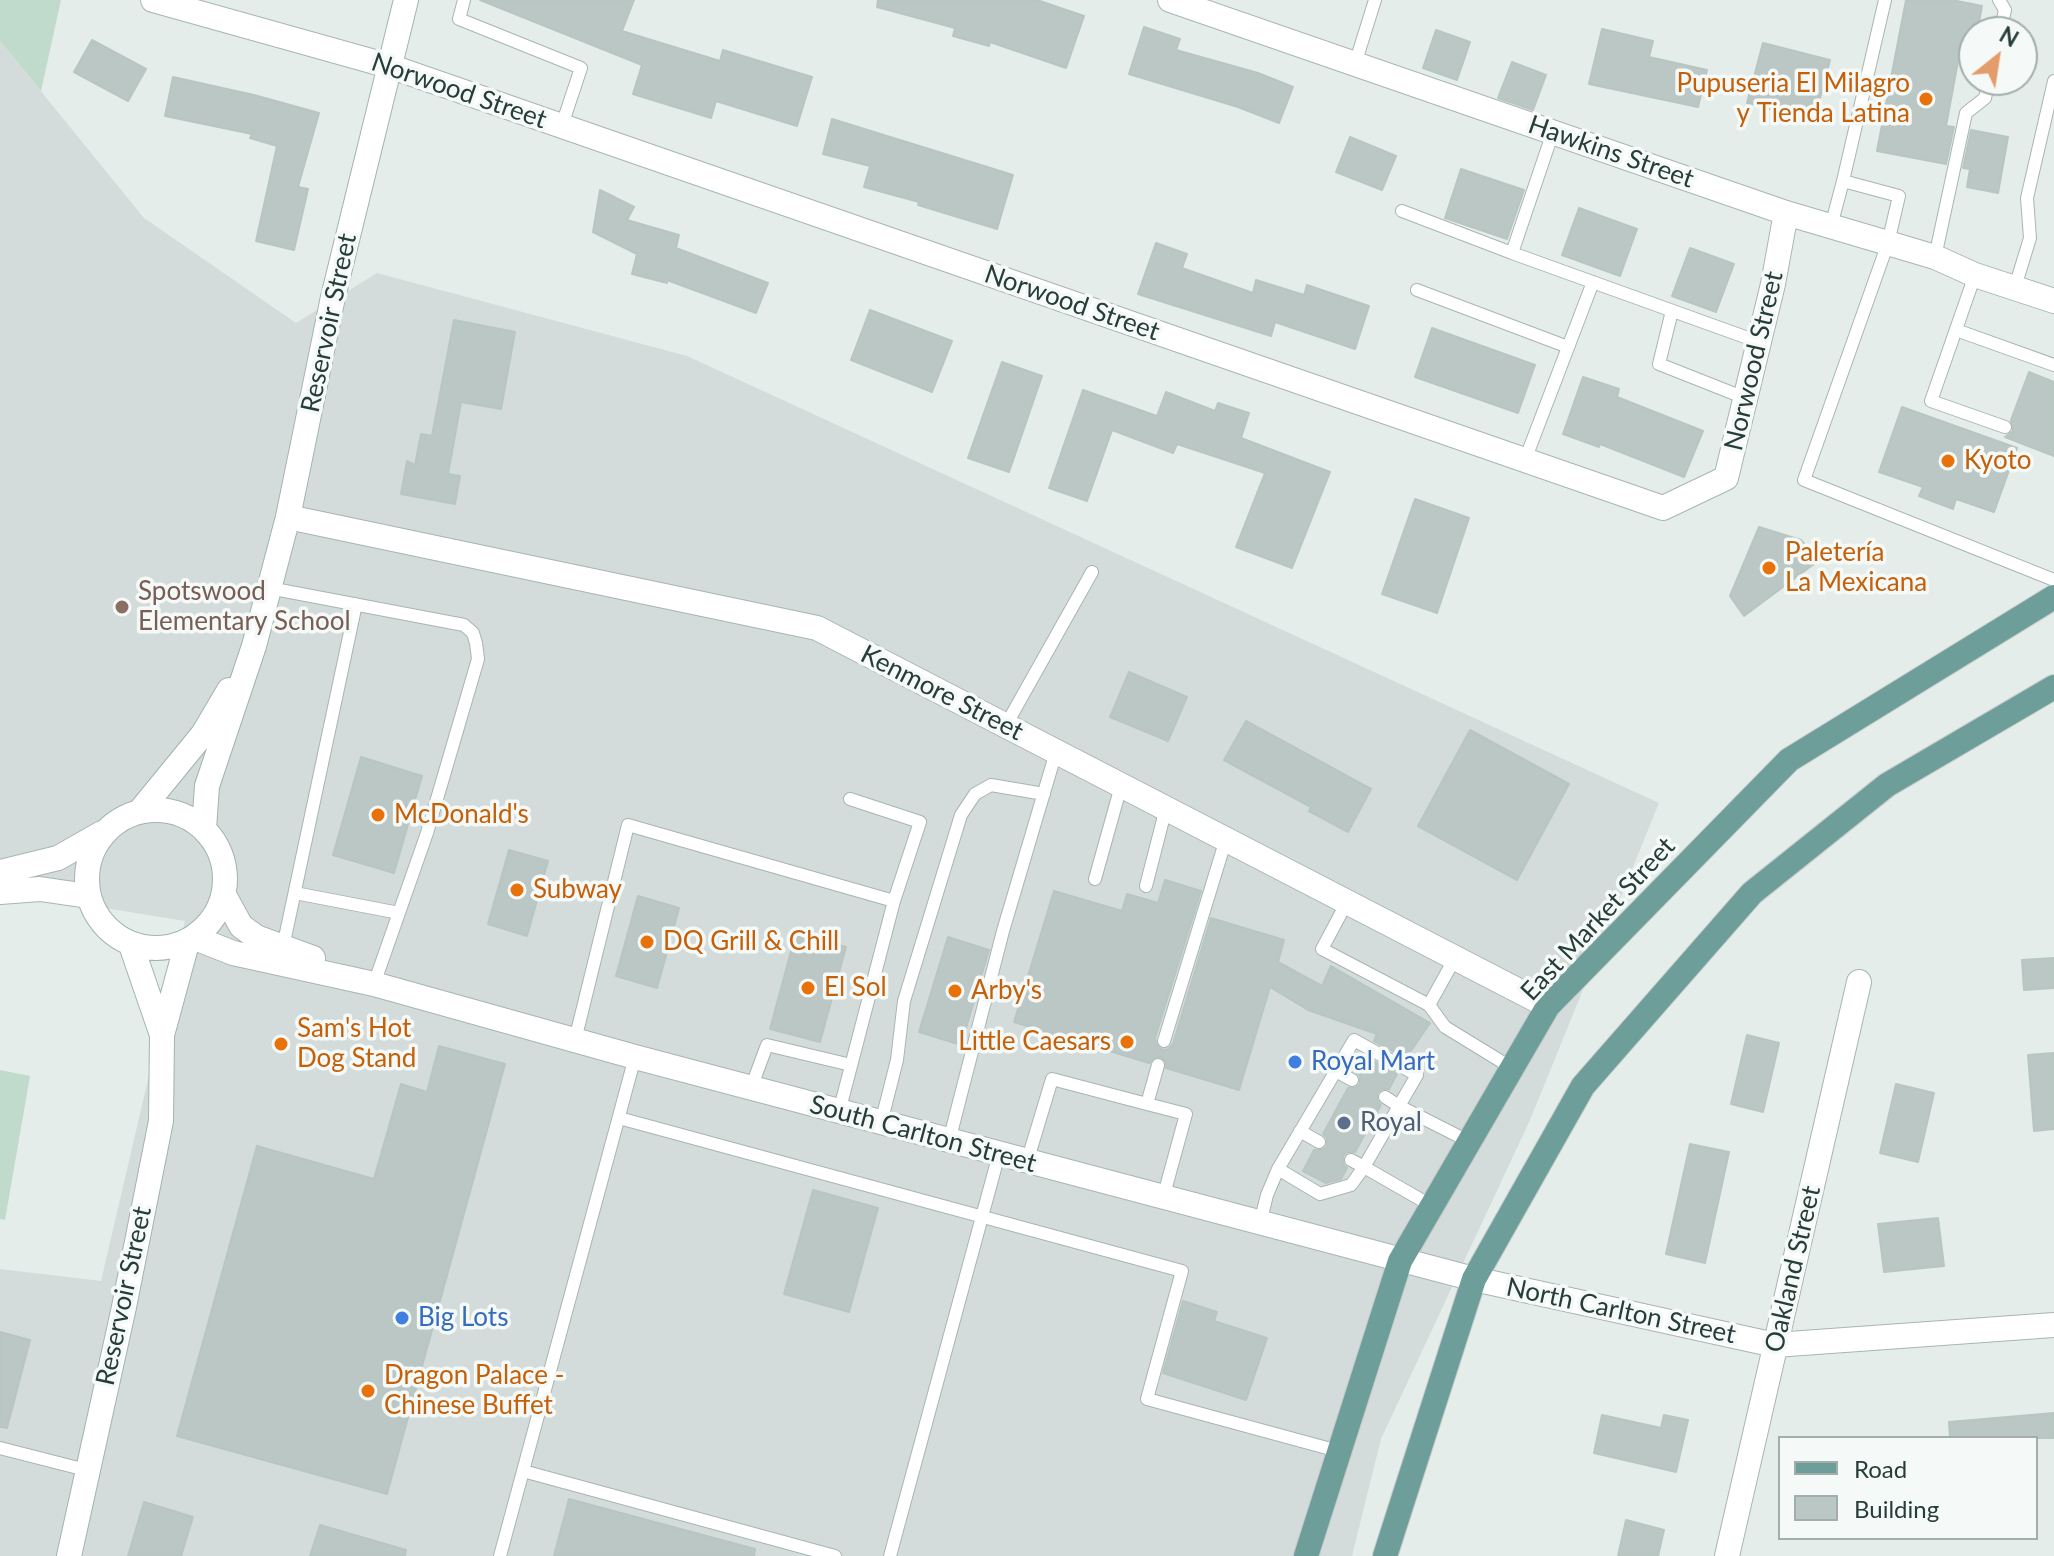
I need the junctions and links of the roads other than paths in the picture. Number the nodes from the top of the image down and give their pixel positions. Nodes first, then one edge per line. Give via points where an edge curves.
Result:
1 (153, 0) edge
2 (406, 0) edge
3 (464, 0) edge
4 (1170, 0) edge
5 (1375, 0) edge
6 (1885, 0) edge
7 (1355, 64) junction
8 (389, 66) junction
9 (2054, 81) edge
10 (1985, 96) edge
11 (562, 125) junction
12 (1553, 132) junction
13 (1843, 181) junction
14 (1402, 211) dead end
15 (1786, 213) junction
16 (1831, 226) junction
17 (1888, 243) junction
18 (1512, 253) junction
19 (1935, 257) junction
20 (1975, 275) junction
21 (1593, 282) junction
22 (2015, 287) junction
23 (1417, 290) dead end
24 (2054, 301) edge
25 (1672, 311) junction
26 (1956, 330) junction
27 (1759, 342) junction
28 (1568, 347) junction
29 (2054, 365) edge
30 (1745, 398) junction
31 (2005, 427) dead end
32 (1525, 460) junction
33 (288, 517) junction
34 (1092, 572) dead end
35 (2054, 580) edge
36 (269, 588) junction
37 (2054, 597) edge
38 (356, 604) junction
39 (254, 646) junction
40 (2054, 687) edge
41 (1006, 725) junction
42 (1056, 752) junction
43 (1121, 786) junction
44 (1044, 794) junction
45 (850, 799) dead end
46 (1166, 808) junction
47 (140, 811) junction
48 (204, 829) junction
49 (102, 833) junction
50 (1226, 839) junction
51 (0, 872) edge
52 (1095, 879) dead end
53 (1146, 886) dead end
54 (0, 892) edge
55 (295, 893) junction
56 (224, 895) junction
57 (88, 896) junction
58 (894, 901) junction
59 (1347, 902) junction
60 (399, 913) junction
61 (191, 940) junction
62 (131, 945) junction
63 (283, 947) junction
64 (1455, 958) junction
65 (1859, 982) dead end
66 (374, 984) junction
67 (1429, 1005) junction
68 (1548, 1006) junction
69 (162, 1035) junction
70 (575, 1040) junction
71 (1164, 1041) dead end
72 (635, 1057) junction
73 (851, 1065) junction
74 (1158, 1065) dead end
75 (1512, 1068) junction
76 (1336, 1071) junction
77 (1352, 1080) dead end
78 (751, 1088) junction
79 (1385, 1097) dead end
80 (1147, 1104) junction
81 (1399, 1106) junction
82 (839, 1112) junction
83 (619, 1118) junction
84 (881, 1123) junction
85 (1300, 1131) junction
86 (949, 1141) junction
87 (1319, 1142) dead end
88 (1470, 1142) junction
89 (999, 1154) junction
90 (1351, 1160) dead end
91 (1027, 1162) junction
92 (1364, 1167) junction
93 (1278, 1169) junction
94 (1163, 1198) junction
95 (1432, 1206) junction
96 (982, 1217) junction
97 (1260, 1223) junction
98 (1400, 1261) junction
99 (1474, 1279) junction
100 (2054, 1325) edge
101 (1775, 1345) junction
102 (0, 1448) edge
103 (1338, 1451) junction
104 (86, 1470) junction
105 (523, 1471) junction
106 (69, 1556) edge
107 (500, 1556) edge
108 (835, 1556) edge
109 (890, 1556) edge
110 (1306, 1556) edge
111 (1385, 1556) edge
112 (1727, 1556) edge

1 - 8 street, Norwood Street
2 - 8 street, Reservoir Street
3 - 11 lane via 459,19 581,68
4 - 7 street, Hawkins Street
5 - 7 lane
6 - 13 lane
7 - 12 street, Hawkins Street
8 - 11 street, Norwood Street
8 - 33 street, Reservoir Street via 333,297
9 - 22 lane via 2027,198 2030,238
10 - 19 lane via 1966,113
11 - 32 street, Norwood Street
12 - 15 street, Hawkins Street
12 - 18 lane
13 - 16 lane
13 - 17 lane via 1899,196
14 - 18 lane
15 - 16 street, Hawkins Street
15 - 27 street, Norwood Street
16 - 17 street, Hawkins Street
17 - 19 street, Hawkins Street
17 - 35 lane via 1804,480
18 - 21 lane
19 - 20 street, Hawkins Street
20 - 22 street, Hawkins Street
20 - 26 lane
21 - 25 lane
21 - 28 lane
22 - 24 street, Hawkins Street
23 - 28 lane
25 - 27 lane
25 - 30 lane via 1659,364
26 - 29 lane
26 - 31 lane via 1931,401
27 - 30 street, Norwood Street
28 - 32 lane
30 - 32 street, Norwood Street via 1726,478 1663,508
33 - 36 street, Reservoir Street
33 - 41 street, Kenmore Street via 817,628
34 - 41 lane
36 - 38 lane
36 - 39 street, Reservoir Street
37 - 68 main road, East Market Street via 1789,760
38 - 55 lane
38 - 60 lane via 464,625 476,643 478,659
39 - 47 street, Reservoir Street via 203,734
39 - 48 street, Reservoir Street via 207,786
40 - 99 main road via 1887,785 1752,893 1583,1086
41 - 42 street, Kenmore Street
42 - 43 street, Kenmore Street
42 - 44 lane
43 - 46 street, Kenmore Street
43 - 52 lane
44 - 84 lane via 991,785 975,794 961,815 904,1001 897,1060
44 - 86 lane
45 - 58 lane via 920,822
46 - 50 street, Kenmore Street
46 - 53 lane
47 - 48 street via 185,816
47 - 49 street
48 - 56 street via 218,848 225,871
49 - 51 street via 58,858
49 - 57 street via 86,874
50 - 59 street, Kenmore Street
50 - 71 lane
54 - 57 street via 40,889
55 - 60 lane
55 - 63 lane
56 - 61 street via 207,927
56 - 63 street, South Carlton Street via 241,926
57 - 62 street via 97,917
58 - 70 lane via 628,825
58 - 73 lane
59 - 64 street, Kenmore Street
59 - 67 lane via 1322,949
60 - 66 lane
61 - 62 street via 163,949
61 - 66 street, South Carlton Street
61 - 69 street, Reservoir Street
62 - 69 street, Reservoir Street
63 - 66 street, South Carlton Street
64 - 67 lane
64 - 68 street, Kenmore Street
65 - 101 street, Oakland Street
66 - 70 street, South Carlton Street
67 - 75 lane via 1445,1027
68 - 75 main road, East Market Street
69 - 104 street, Reservoir Street via 161,1121
70 - 72 street, South Carlton Street
72 - 78 street, South Carlton Street
72 - 83 lane
73 - 78 lane via 767,1045
73 - 82 lane
74 - 80 lane
75 - 88 main road, East Market Street
76 - 77 lane
76 - 81 lane via 1354,1040 1417,1075
76 - 85 lane
78 - 82 street, South Carlton Street
79 - 81 lane
80 - 91 lane via 1052,1079
80 - 94 lane via 1186,1114
81 - 88 lane
81 - 92 lane
82 - 84 street, South Carlton Street
83 - 96 lane
83 - 105 lane
84 - 86 street, South Carlton Street
85 - 87 lane
85 - 93 lane
86 - 89 street, South Carlton Street
88 - 95 main road, East Market Street
89 - 91 street, South Carlton Street
89 - 96 lane
90 - 92 lane
91 - 94 street, South Carlton Street
92 - 93 lane via 1351,1185 1320,1194
92 - 95 lane
93 - 97 lane
94 - 97 street, South Carlton Street
95 - 98 main road, East Market Street
96 - 103 lane via 1182,1271 1147,1399
96 - 109 lane
97 - 98 street, South Carlton Street
98 - 99 street, South Carlton Street
98 - 103 main road, East Market Street
99 - 101 street, North Carlton Street
99 - 111 main road
100 - 101 street, North Carlton Street
101 - 112 street, Oakland Street
102 - 104 lane
103 - 110 main road, East Market Street
104 - 106 street, Reservoir Street
105 - 107 lane
105 - 108 lane

